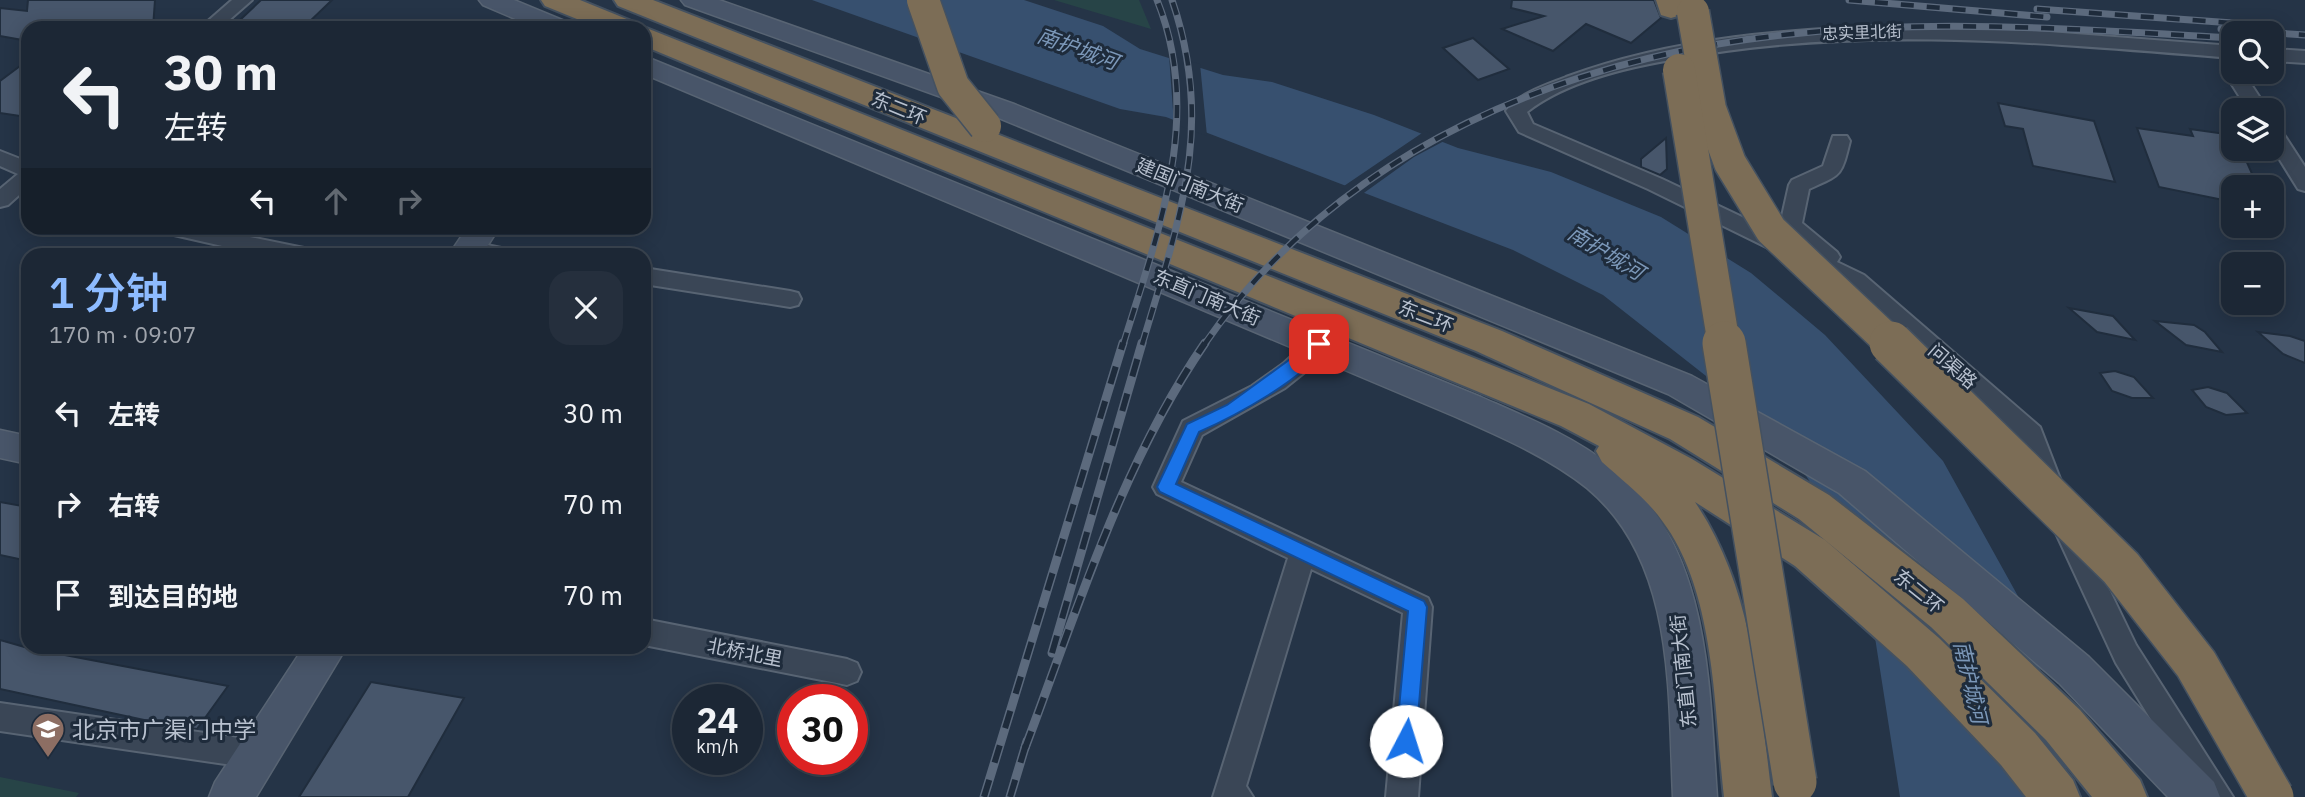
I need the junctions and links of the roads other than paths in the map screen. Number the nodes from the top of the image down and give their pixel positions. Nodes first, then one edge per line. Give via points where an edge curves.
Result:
1 (243, 0) edge
2 (492, 0) edge
3 (555, 0) edge
4 (628, 0) edge
5 (694, 0) edge
6 (923, 0) edge
7 (1670, 0) edge
8 (1691, 0) edge
9 (218, 21) edge
10 (542, 21) edge
11 (607, 21) edge
12 (651, 39) edge
13 (2221, 51) edge
14 (2284, 56) edge
15 (2305, 57) edge
16 (651, 67) edge
17 (1516, 111) joint
18 (1840, 141) dead end
19 (2284, 150) edge
20 (0, 158) edge
21 (21, 167) edge
22 (21, 182) edge
23 (1088, 184) junction
24 (2305, 184) edge
25 (0, 200) edge
26 (206, 235) edge
27 (267, 248) edge
28 (651, 277) edge
29 (1856, 281) junction
30 (790, 299) dead end
31 (1319, 344) junction
32 (1575, 415) junction
33 (0, 444) edge
34 (21, 448) edge
35 (1303, 552) junction
36 (651, 633) edge
37 (322, 654) edge
38 (847, 672) dead end
39 (0, 717) edge
40 (258, 755) junction
41 (1795, 789) edge
42 (231, 797) edge
43 (1237, 797) edge
44 (1402, 797) edge
45 (1695, 797) edge
46 (1748, 797) edge
47 (2056, 797) edge
48 (2123, 797) edge
49 (2198, 797) edge
50 (2217, 797) edge
51 (2272, 797) edge

1 - 9 street
2 - 10 street
3 - 11 highway
4 - 23 highway, 东二环
5 - 49 street, 建国门南大街 via 1004,110 1680,385 1852,482 2074,670
6 - 23 highway, bridge via 953,86 985,126
7 - 41 highway, bridge
8 - 51 highway, bridge via 1710,109 1730,163 1771,230 2121,568 2196,664
12 - 32 highway, 东二环
13 - 17 street, 忠实里北街 via 2020,34 1879,29 1758,39 1608,68 1530,98
14 - 15 street
16 - 31 street, 东直门南大街
17 - 29 street, 问渠路 via 1526,128
18 - 29 street via 1832,170 1799,185 1791,225
19 - 24 street
20 - 21 street
22 - 25 street
23 - 48 highway, 东二环 via 1489,341 1684,428 1814,507 1947,613 2063,725
26 - 27 street
28 - 30 street
29 - 50 street, 问渠路 via 2031,434 2062,520 2126,654
31 - 35 street via 1308,358 1233,410 1192,428 1166,487
31 - 45 street, 东直门南大街 via 1522,432 1586,467 1620,496 1664,561 1675,596 1683,641
32 - 46 highway via 1678,511 1702,550 1722,600
32 - 47 highway, 东二环 via 1678,470 1810,553 1923,652 2018,749
33 - 34 street
35 - 43 street via 1228,795
35 - 44 street via 1418,607
36 - 38 street, 北桥北里
37 - 40 street
39 - 40 street
40 - 42 street

